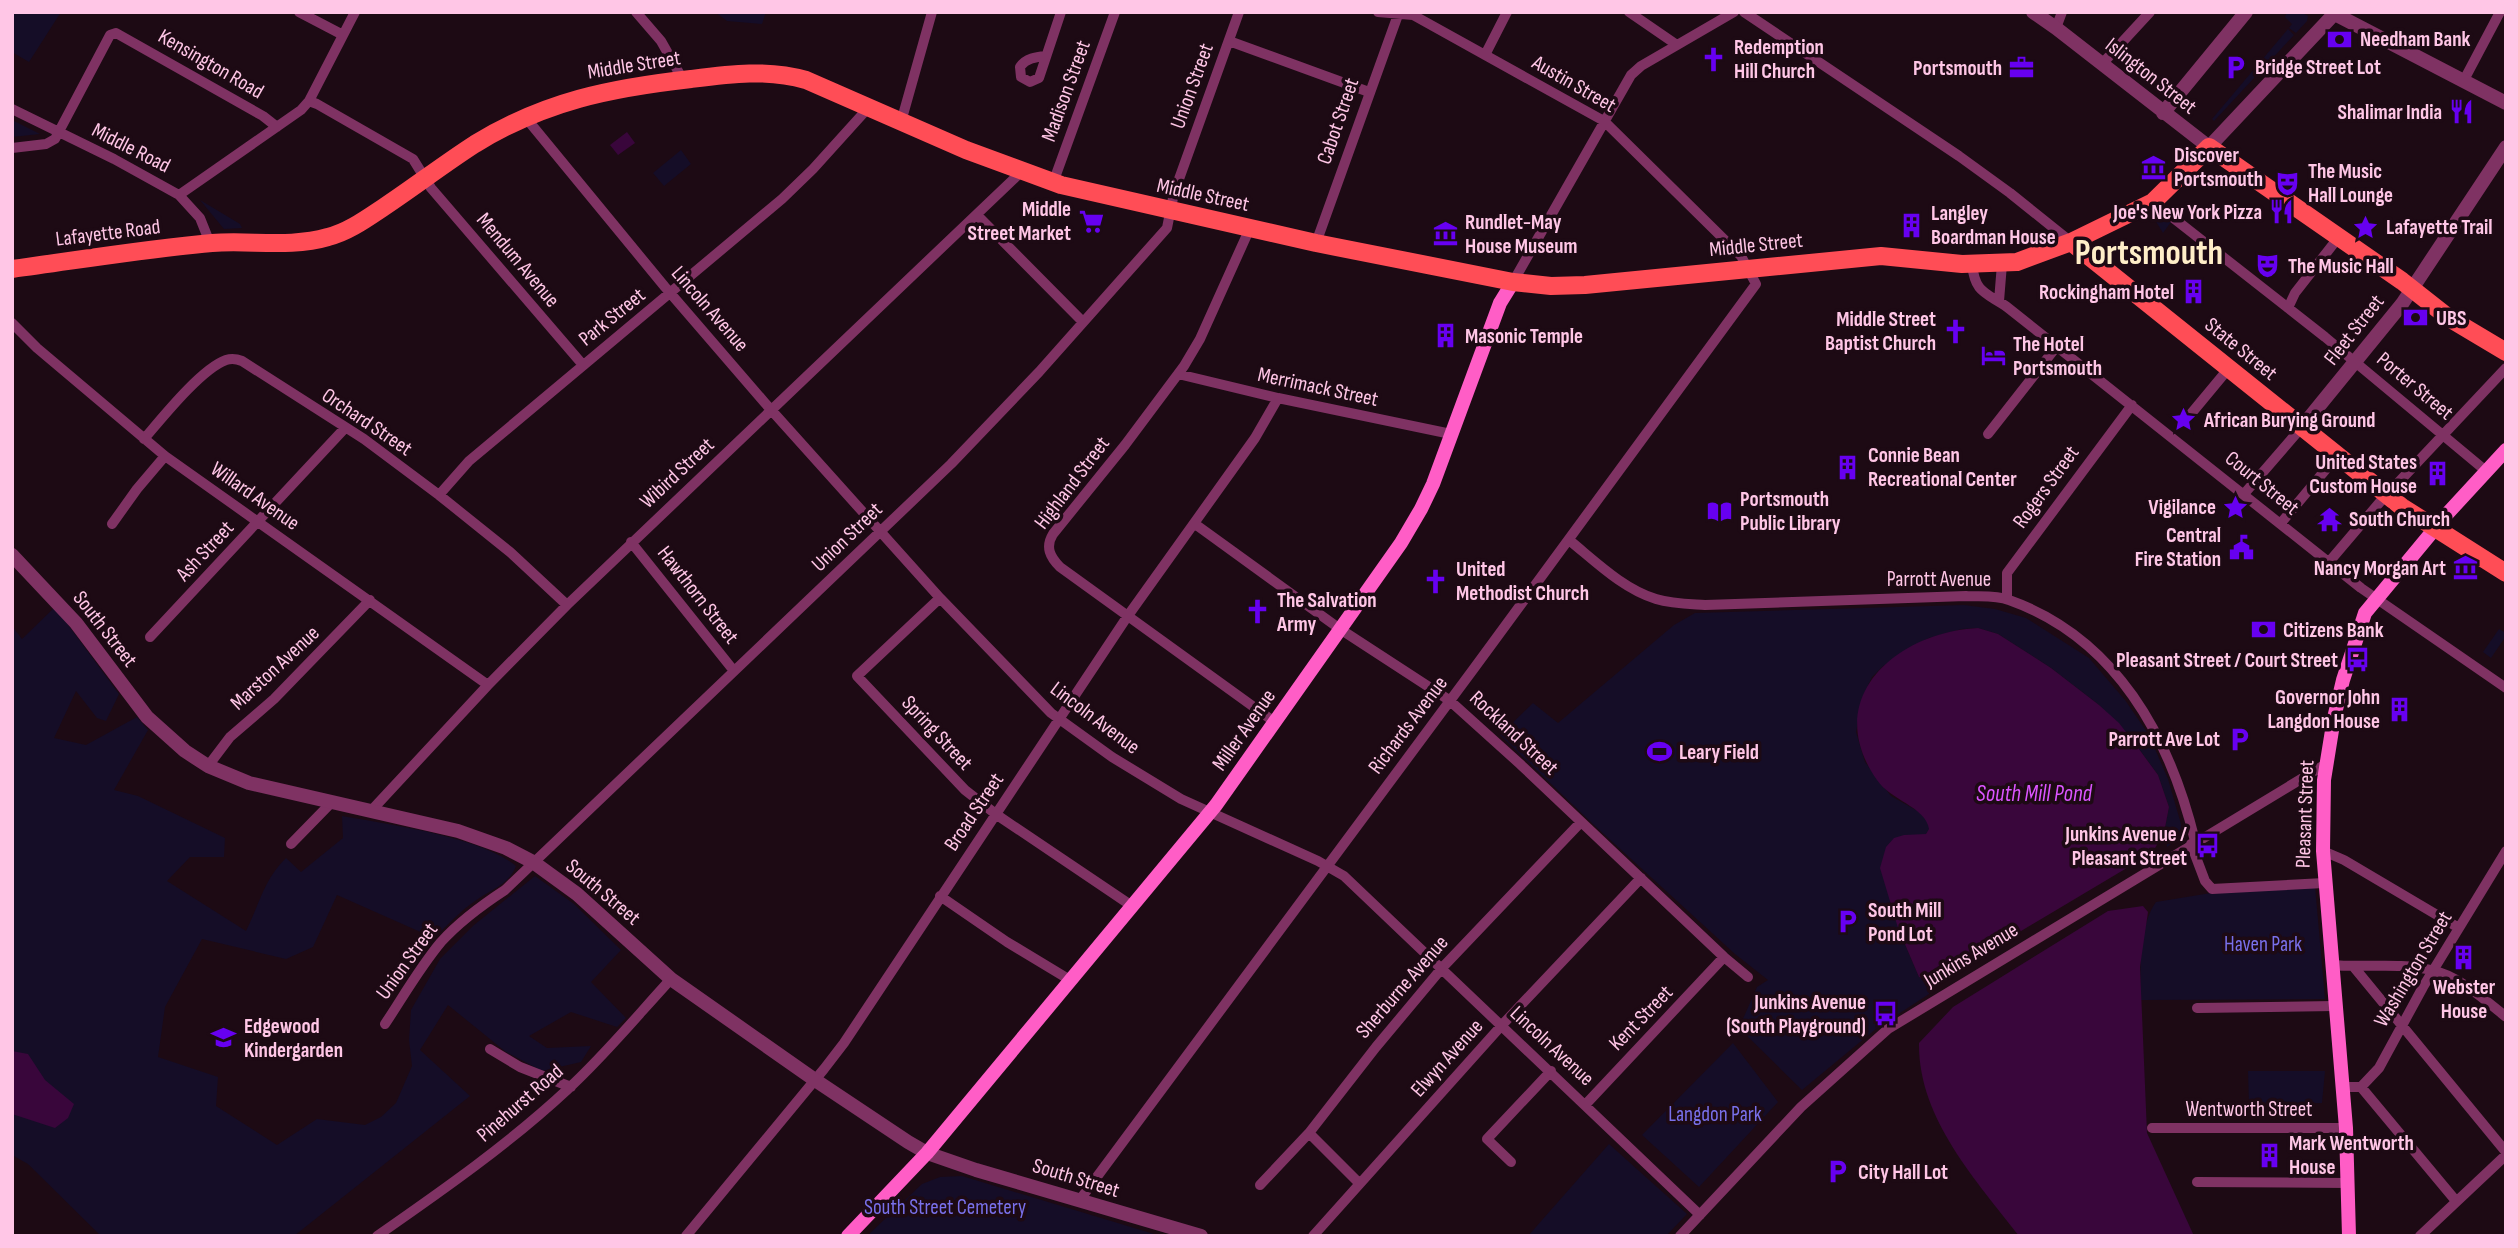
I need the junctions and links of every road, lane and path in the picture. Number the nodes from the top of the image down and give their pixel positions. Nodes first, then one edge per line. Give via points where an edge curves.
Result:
1 (299, 12) edge
2 (355, 12) edge
3 (636, 12) edge
4 (932, 12) edge
5 (1061, 12) edge
6 (1115, 12) edge
7 (1239, 12) edge
8 (1378, 12) edge
9 (1507, 12) edge
10 (1629, 12) edge
11 (1734, 12) edge
12 (1744, 12) edge
13 (2033, 12) edge
14 (2062, 12) edge
15 (2150, 12) edge
16 (2246, 12) edge
17 (2500, 12) edge
18 (2334, 13) edge
19 (1398, 14) edge
20 (2056, 28) junction
21 (343, 35) junction
22 (1229, 41) junction
23 (1677, 45) junction
24 (1485, 55) junction
25 (1046, 56) dead end
26 (2102, 64) junction
27 (683, 80) junction
28 (2464, 80) junction
29 (1369, 92) junction
30 (309, 101) junction
31 (2506, 103) edge
32 (869, 107) junction
33 (12, 109) edge
34 (2163, 113) junction
35 (526, 118) junction
36 (1604, 121) junction
37 (901, 122) junction
38 (277, 127) junction
39 (60, 134) junction
40 (2209, 147) junction
41 (2506, 147) edge
42 (12, 148) edge
43 (1021, 172) junction
44 (426, 179) junction
45 (1053, 183) junction
46 (180, 195) junction
47 (2153, 202) junction
48 (1170, 212) junction
49 (977, 215) junction
50 (1250, 228) junction
51 (2096, 231) junction
52 (2338, 238) junction
53 (2071, 242) junction
54 (210, 243) junction
55 (1316, 243) junction
56 (1972, 264) junction
57 (2002, 264) junction
58 (2102, 267) junction
59 (1748, 268) junction
60 (12, 269) edge
61 (1513, 282) junction
62 (2411, 289) junction
63 (670, 294) junction
64 (1999, 302) junction
65 (2288, 308) junction
66 (1083, 322) junction
67 (12, 323) edge
68 (2057, 346) junction
69 (2506, 352) edge
70 (2356, 362) junction
71 (583, 365) junction
72 (2229, 368) junction
73 (2506, 368) edge
74 (1178, 374) junction
75 (1278, 398) junction
76 (2132, 405) junction
77 (772, 411) junction
78 (2190, 415) dead end
79 (345, 428) junction
80 (2301, 428) junction
81 (1451, 434) junction
82 (1988, 434) dead end
83 (2444, 435) junction
84 (144, 439) junction
85 (2506, 450) edge
86 (165, 456) junction
87 (2337, 456) junction
88 (2486, 471) junction
89 (2244, 494) junction
90 (439, 495) junction
91 (2387, 495) junction
92 (258, 521) junction
93 (2281, 523) junction
94 (112, 524) dead end
95 (1195, 524) junction
96 (2435, 527) junction
97 (881, 532) junction
98 (1569, 540) junction
99 (631, 542) junction
100 (12, 555) edge
101 (2329, 562) junction
102 (2506, 573) edge
103 (940, 598) junction
104 (2007, 598) junction
105 (2375, 599) junction
106 (370, 600) junction
107 (567, 604) junction
108 (1127, 617) junction
109 (1340, 629) junction
110 (150, 637) dead end
111 (734, 671) junction
112 (488, 685) junction
113 (2506, 688) edge
114 (1450, 700) junction
115 (1059, 720) junction
116 (1276, 723) junction
117 (2326, 764) junction
118 (208, 766) junction
119 (331, 803) junction
120 (370, 812) junction
121 (1210, 813) junction
122 (997, 815) junction
123 (1581, 822) junction
124 (2193, 843) junction
125 (291, 844) dead end
126 (2323, 851) junction
127 (2506, 851) edge
128 (533, 862) junction
129 (1327, 865) junction
130 (1641, 878) junction
131 (2324, 883) junction
132 (940, 896) junction
133 (1132, 906) junction
134 (2459, 928) junction
135 (1724, 957) junction
136 (2332, 965) junction
137 (2353, 966) junction
138 (1442, 968) junction
139 (2434, 970) junction
140 (1748, 977) dead end
141 (671, 979) junction
142 (1070, 980) junction
143 (2334, 1006) junction
144 (2197, 1009) dead end
145 (2506, 1017) edge
146 (385, 1024) dead end
147 (2402, 1025) junction
148 (1502, 1026) junction
149 (490, 1049) dead end
150 (1551, 1071) junction
151 (814, 1080) junction
152 (571, 1087) junction
153 (2342, 1087) junction
154 (2361, 1087) junction
155 (1586, 1104) junction
156 (2152, 1128) dead end
157 (2346, 1129) junction
158 (1309, 1133) junction
159 (927, 1153) junction
160 (2506, 1153) edge
161 (1511, 1162) dead end
162 (2197, 1182) dead end
163 (1359, 1183) junction
164 (2348, 1183) junction
165 (1260, 1185) dead end
166 (1079, 1201) junction
167 (2456, 1201) junction
168 (1700, 1215) junction
169 (2434, 1231) edge
170 (377, 1236) edge
171 (686, 1236) edge
172 (848, 1236) edge
173 (1201, 1236) edge
174 (1313, 1236) edge
175 (1680, 1236) edge
176 (2349, 1236) edge
177 (2420, 1236) edge

1 - 21 street
2 - 21 street
3 - 27 street via 668,52
4 - 37 street
5 - 25 street
6 - 45 street, Madison Street
7 - 22 street, Union Street
8 - 19 street, Austin Street
9 - 24 street
10 - 23 street
11 - 23 street
12 - 53 street, State Street via 1959,156
13 - 20 street, Islington Street
14 - 20 street
15 - 26 street
16 - 34 street
17 - 28 street
18 - 28 street
18 - 40 street
19 - 24 street, Austin Street via 1413,15
19 - 29 street, Cabot Street
20 - 26 street, Islington Street
21 - 30 street
22 - 29 street
22 - 48 street, Union Street
23 - 36 street via 1635,70
24 - 36 street, Austin Street
26 - 34 street, Islington Street
27 - 32 main road, Middle Street via 748,73 784,75
27 - 35 main road, Middle Street via 584,96
28 - 31 street
29 - 55 street, Cabot Street
30 - 38 street
30 - 44 street, Mendum Avenue via 405,154
32 - 37 main road, Middle Street
32 - 63 street, Park Street via 782,199
33 - 39 street, Middle Road
34 - 40 street, Islington Street
35 - 44 main road, Middle Street via 474,145
35 - 63 street, Lincoln Avenue
36 - 59 street, Austin Street
36 - 61 street
37 - 43 main road, Middle Street
38 - 39 street, Kensington Road via 116,33 110,35
38 - 46 street
39 - 42 street via 46,144
39 - 46 street, Middle Road
40 - 47 main road, Middle Street
40 - 52 main road
41 - 62 street, Fleet Street
43 - 45 main road, Middle Street
43 - 49 street, Wibird Street
44 - 54 main road, Middle Street via 367,219 327,238
44 - 71 street, Mendum Avenue
45 - 48 main road, Middle Street
46 - 54 street, Middle Road via 200,218
47 - 51 main road, Middle Street
47 - 65 street, Porter Street
48 - 50 main road, Middle Street
48 - 66 street, Union Street via 1167,228
49 - 66 street
49 - 77 street, Wibird Street
50 - 55 main road, Middle Street
50 - 74 street, Highland Street via 1200,339
51 - 53 main road, Middle Street
51 - 58 main road via 2090,250
52 - 62 main road
52 - 65 street
53 - 57 main road, Middle Street via 2037,257
53 - 58 main road, State Street
54 - 60 main road, Lafayette Road
55 - 61 main road, Middle Street
56 - 57 main road, Middle Street
56 - 59 main road, Middle Street via 1881,256
56 - 64 street, Court Street via 1979,290
57 - 64 street
58 - 72 main road, State Street
59 - 61 main road, Middle Street via 1575,286
59 - 98 street, Richards Avenue via 1754,288
61 - 81 main road, Miller Avenue via 1500,303
62 - 69 main road
62 - 70 street, Fleet Street
63 - 71 street, Park Street
63 - 77 street, Lincoln Avenue
64 - 68 street, Court Street
65 - 70 street, Porter Street
66 - 97 street, Union Street via 989,426
67 - 84 street, Willard Avenue
68 - 76 street, Court Street
68 - 82 street
70 - 80 street, Fleet Street
70 - 83 street, Porter Street
71 - 90 street, Park Street via 469,461
72 - 78 street
72 - 80 main road, State Street
73 - 83 street
74 - 75 street, Merrimack Street
74 - 108 street, Highland Street via 1049,540 1049,553 1060,567
75 - 81 street, Merrimack Street
75 - 95 street, Broad Street
76 - 89 street, Court Street
76 - 104 street, Rogers Street via 2007,573
77 - 97 street, Lincoln Avenue
77 - 99 street, Wibird Street
79 - 84 street, Orchard Street via 235,358 205,374
79 - 90 street, Orchard Street
79 - 92 street, Ash Street
80 - 87 main road, State Street
80 - 89 street, Fleet Street
81 - 109 main road, Miller Avenue via 1421,509
83 - 88 street, Porter Street
83 - 91 street
84 - 86 street, Willard Avenue
85 - 88 main road, Pleasant Street
86 - 92 street, Willard Avenue
86 - 94 street
87 - 91 main road, State Street
87 - 93 street
88 - 96 main road, Pleasant Street
89 - 93 street, Court Street
90 - 107 street, Orchard Street
91 - 96 main road, State Street
91 - 101 street
92 - 106 street, Willard Avenue
92 - 110 street, Ash Street
93 - 101 street, Court Street
95 - 108 street, Broad Street
95 - 109 street, Rockland Street
96 - 102 main road, State Street
96 - 105 main road, Pleasant Street
97 - 103 street, Lincoln Avenue
97 - 111 street, Union Street
98 - 104 street, Parrott Avenue via 1627,585 1677,603
98 - 114 street, Richards Avenue
99 - 107 street, Wibird Street
99 - 111 street, Hawthorn Street
100 - 118 street, South Street via 69,614 147,717
101 - 105 street, Court Street
103 - 115 street, Lincoln Avenue
103 - 122 street, Spring Street via 857,676 965,790
104 - 124 street, Parrott Avenue via 2073,635 2133,694 2169,758
105 - 113 street, Court Street
105 - 117 main road, Pleasant Street via 2362,620 2343,680
106 - 112 street, Willard Avenue
106 - 118 street, Marston Avenue via 274,699 230,737
107 - 112 street, Wibird Street
108 - 115 street, Broad Street
108 - 116 street, Highland Street
109 - 114 street, Rockland Street
109 - 116 main road, Miller Avenue
111 - 128 street, Union Street
112 - 120 street, Wibird Street
114 - 123 street, Rockland Street
114 - 129 street, Richards Avenue
115 - 121 street, Lincoln Avenue via 1163,789
115 - 122 street, Broad Street
116 - 121 main road, Miller Avenue
117 - 124 street, Junkins Avenue
117 - 126 main road, Pleasant Street
118 - 119 street, South Street via 237,779
119 - 120 street, South Street
119 - 125 street
120 - 128 street, South Street via 480,837
121 - 129 street, Lincoln Avenue
121 - 133 main road, Miller Avenue
122 - 132 street, Broad Street
122 - 133 street, Spring Street
123 - 130 street, Rockland Street
123 - 138 street, Sherburne Avenue
124 - 131 street, Parrott Avenue via 2212,889
124 - 168 street, Junkins Avenue via 1888,1029 1801,1107
126 - 131 main road, Pleasant Street
126 - 134 street
127 - 134 street, Washington Street
128 - 141 street, South Street via 577,894
128 - 146 street, Union Street via 439,944
129 - 138 street, Lincoln Avenue via 1352,882
129 - 166 street, Richards Avenue
130 - 135 street, Rockland Street
130 - 148 street, Elwyn Avenue
131 - 136 main road, Pleasant Street
132 - 142 street
132 - 151 street, Broad Street via 844,1043
133 - 142 main road, Miller Avenue
134 - 139 street, Washington Street
135 - 140 street, Rockland Street
135 - 155 street, Kent Street
136 - 137 street
136 - 143 main road, Pleasant Street
137 - 139 street
137 - 147 street
138 - 148 street, Lincoln Avenue
138 - 158 street, Sherburne Avenue
139 - 145 street via 2472,989
139 - 147 street, Washington Street
141 - 151 street, South Street
141 - 152 street, Pinehurst Road
142 - 159 main road, Miller Avenue
143 - 144 street
143 - 153 main road, Pleasant Street
147 - 154 street, Washington Street via 2379,1068
147 - 160 street
148 - 150 street, Lincoln Avenue
148 - 163 street, Elwyn Avenue
149 - 152 street via 520,1068
150 - 155 street, Lincoln Avenue
150 - 161 street via 1487,1139
151 - 159 street, South Street
151 - 171 street, Broad Street
152 - 170 street, Pinehurst Road via 464,1176
153 - 154 street
153 - 157 main road, Pleasant Street
154 - 167 street
155 - 168 street, Lincoln Avenue
156 - 157 street, Wentworth Street
157 - 164 main road, Pleasant Street
158 - 163 street
158 - 165 street, Sherburne Avenue
159 - 166 street, South Street
159 - 172 main road, Miller Avenue
160 - 167 street
162 - 164 street
163 - 174 street, Elwyn Avenue
164 - 176 main road, Pleasant Street
166 - 173 street, South Street
167 - 169 street
168 - 175 street, Junkins Avenue
169 - 177 street

